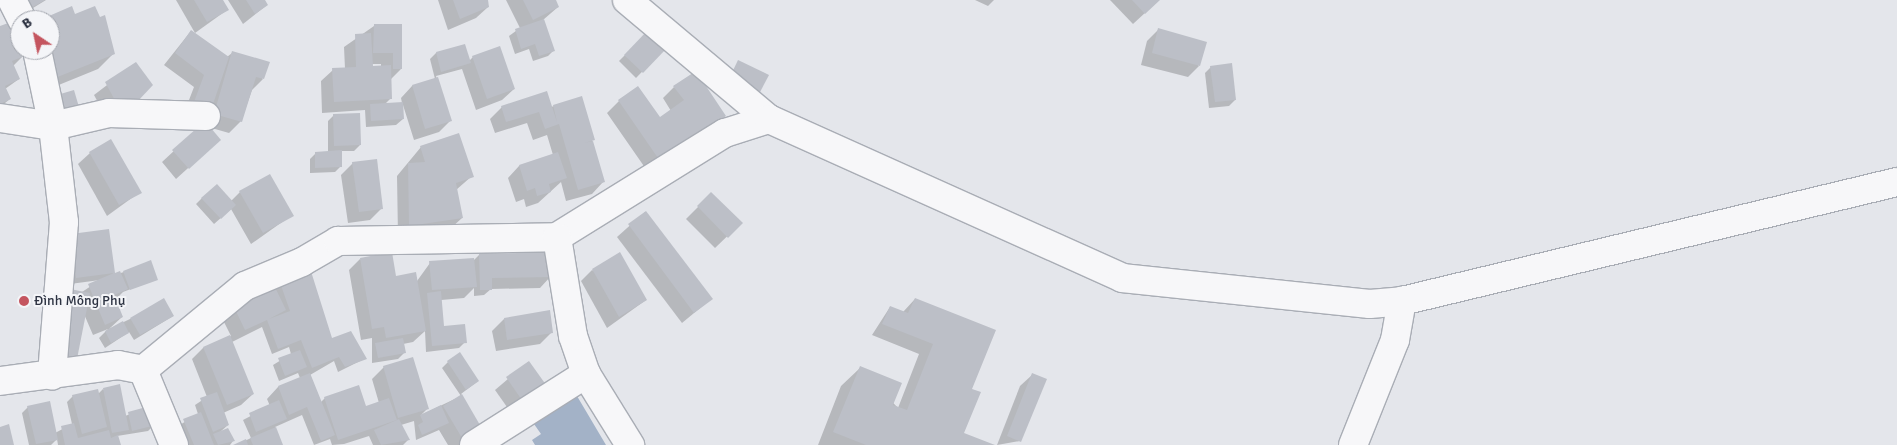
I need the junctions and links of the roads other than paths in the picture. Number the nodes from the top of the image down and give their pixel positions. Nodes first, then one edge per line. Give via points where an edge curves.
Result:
1 (627, 0) edge
2 (39, 60) edge
3 (206, 116) dead end
4 (0, 118) edge
5 (768, 119) junction
6 (53, 126) junction
7 (1897, 182) edge
8 (557, 237) junction
9 (1402, 301) junction
10 (143, 370) junction
11 (586, 374) junction
12 (52, 376) junction
13 (0, 381) edge
14 (174, 445) edge
15 (474, 445) edge
16 (630, 445) edge
17 (1353, 445) edge

1 - 5 street
2 - 6 street
3 - 6 street via 109,113
4 - 6 street
5 - 8 street via 725,133
5 - 9 street via 1122,278 1344,303
6 - 12 street via 64,258
7 - 9 street
8 - 10 street via 338,241 302,262 245,286
8 - 11 street via 573,336
9 - 17 street via 1395,340
10 - 12 street via 118,365
10 - 14 street
11 - 15 street
11 - 16 street
12 - 13 street

